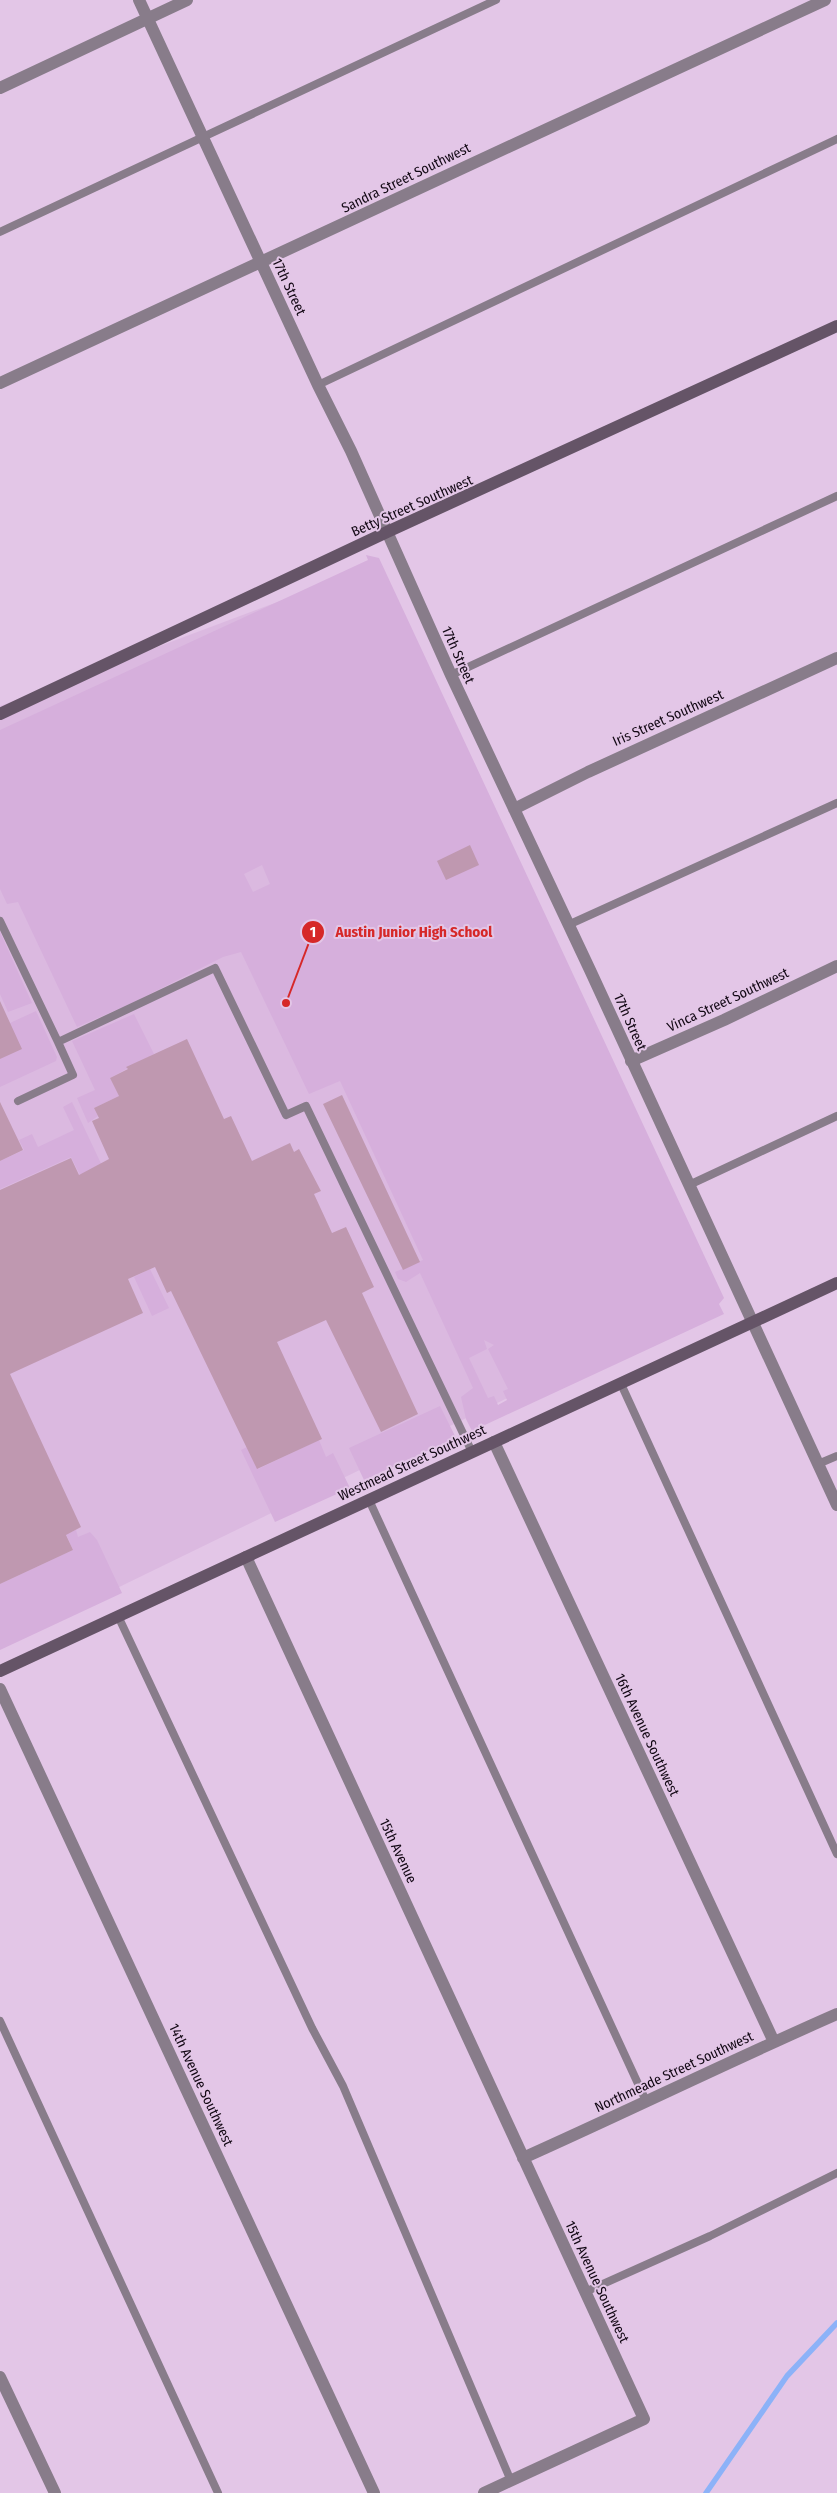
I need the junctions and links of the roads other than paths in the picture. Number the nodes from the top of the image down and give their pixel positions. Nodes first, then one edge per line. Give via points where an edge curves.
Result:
1 (139, 0) edge
2 (187, 0) edge
3 (496, 0) edge
4 (825, 0) edge
5 (148, 19) junction
6 (0, 88) edge
7 (202, 138) junction
8 (837, 139) edge
9 (0, 232) edge
10 (261, 262) junction
11 (837, 326) edge
12 (0, 383) edge
13 (318, 385) junction
14 (837, 496) edge
15 (387, 532) junction
16 (837, 658) edge
17 (451, 675) junction
18 (0, 714) edge
19 (837, 803) edge
20 (514, 809) junction
21 (0, 921) edge
22 (568, 925) junction
23 (837, 966) edge
24 (58, 1042) junction
25 (631, 1060) junction
26 (18, 1101) dead end
27 (837, 1116) edge
28 (689, 1185) junction
29 (837, 1283) edge
30 (751, 1323) junction
31 (620, 1384) junction
32 (494, 1442) junction
33 (472, 1452) junction
34 (837, 1456) edge
35 (818, 1464) junction
36 (369, 1500) junction
37 (837, 1505) edge
38 (246, 1557) junction
39 (118, 1616) junction
40 (0, 1671) edge
41 (0, 1689) edge
42 (837, 1854) edge
43 (837, 2014) edge
44 (0, 2021) edge
45 (774, 2042) junction
46 (646, 2101) junction
47 (523, 2158) junction
48 (837, 2174) edge
49 (585, 2292) junction
50 (0, 2377) edge
51 (511, 2481) junction
52 (55, 2493) edge
53 (218, 2493) edge
54 (374, 2493) edge
55 (484, 2493) edge

1 - 5 street, 17th Street
2 - 5 street
3 - 7 lane
4 - 10 street, Sandra Street Southwest
5 - 6 street
5 - 7 street, 17th Street
7 - 9 lane
7 - 10 street, 17th Street
8 - 13 lane
10 - 12 street, Sandra Street Southwest
10 - 13 street, 17th Street
11 - 15 street, Betty Street Southwest
13 - 15 street, 17th Street
14 - 17 lane
15 - 17 street, 17th Street
15 - 18 street, Betty Street Southwest
16 - 20 street, Iris Street Southwest
17 - 20 street, 17th Street
19 - 22 lane
20 - 22 street, 17th Street
21 - 24 lane
22 - 25 street, 17th Street
23 - 25 street, Vinca Street Southwest
24 - 26 lane via 73,1075
24 - 33 lane via 215,968 286,1115 306,1106
25 - 28 street, 17th Street
27 - 28 lane
28 - 30 street, 17th Street
29 - 30 street, Westmead Street Southwest
30 - 31 street, Westmead Street Southwest
30 - 35 street, 17th Street
31 - 32 street, Westmead Street Southwest
31 - 42 lane
32 - 33 street, Westmead Street Southwest
32 - 45 street, 16th Avenue Southwest
33 - 36 street, Westmead Street Southwest
34 - 35 lane
35 - 37 street, 17th Street
36 - 38 street, Westmead Street Southwest
36 - 46 lane
38 - 39 street, Westmead Street Southwest
38 - 47 street, 15th Avenue
39 - 40 street, Westmead Street Southwest
39 - 51 lane via 312,2028 343,2086
41 - 54 street, 14th Avenue Southwest
43 - 45 street, Northmeade Street Southwest
44 - 53 lane
45 - 46 street, Northmeade Street Southwest
46 - 47 street, Northmeade Street Southwest
47 - 49 street, 15th Avenue Southwest
48 - 49 lane
49 - 51 street, 15th Avenue Southwest via 644,2419
50 - 52 street
51 - 55 street

